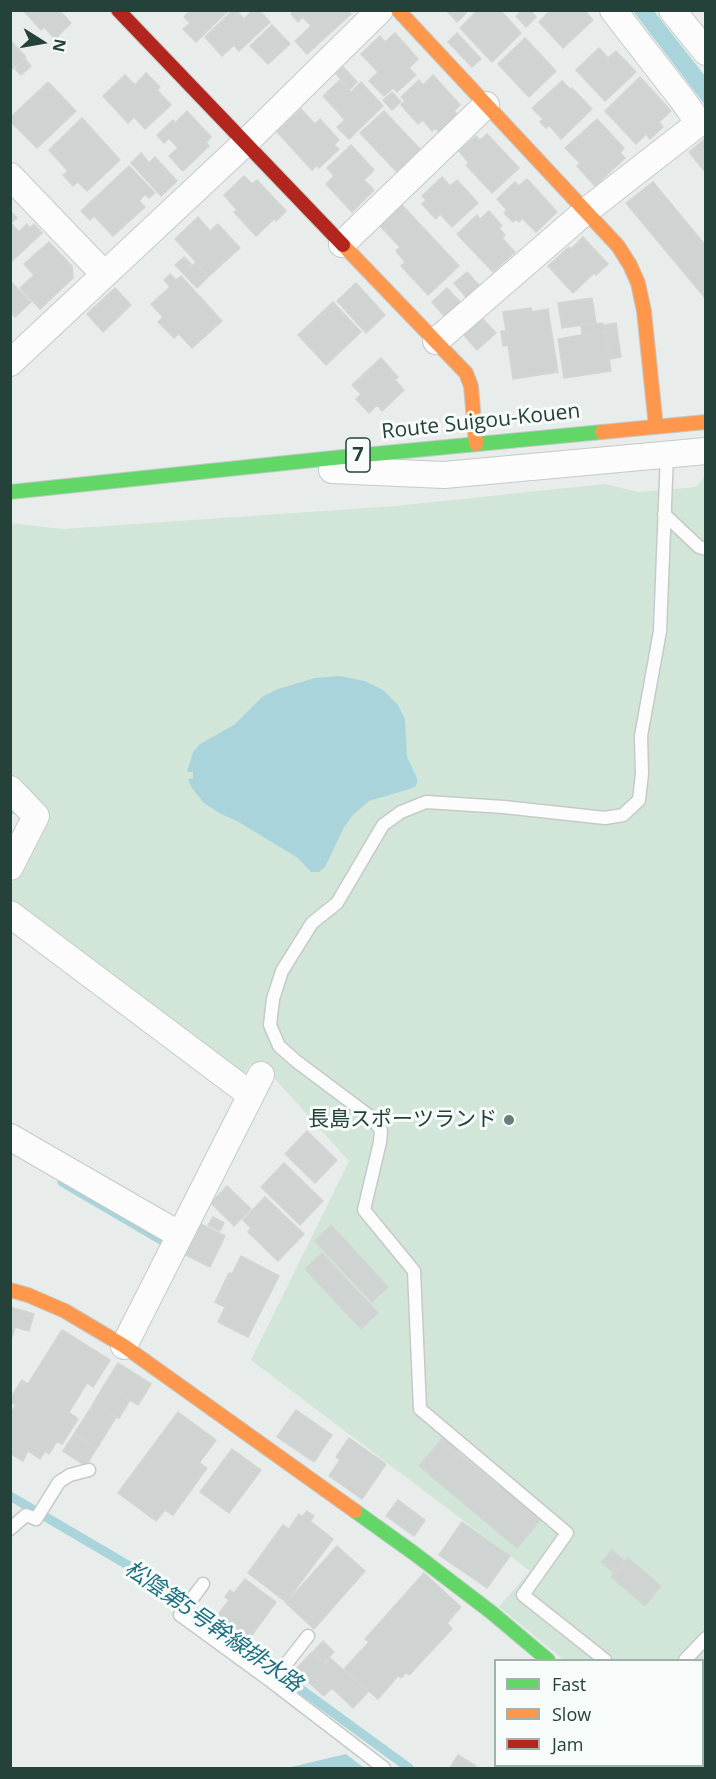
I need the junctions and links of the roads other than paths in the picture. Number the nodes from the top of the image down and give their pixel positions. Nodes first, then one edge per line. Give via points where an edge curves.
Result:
1 (118, 10) edge
2 (380, 10) edge
3 (398, 10) edge
4 (612, 10) edge
5 (672, 10) edge
6 (705, 52) edge
7 (486, 105) junction
8 (244, 144) junction
9 (10, 176) edge
10 (586, 211) junction
11 (342, 244) junction
12 (104, 274) junction
13 (436, 340) junction
14 (10, 363) edge
15 (705, 422) edge
16 (656, 427) junction
17 (476, 444) junction
18 (705, 451) edge
19 (667, 454) junction
20 (259, 467) junction
21 (10, 492) edge
22 (664, 514) junction
23 (705, 549) edge
24 (10, 789) edge
25 (10, 867) edge
26 (10, 914) edge
27 (10, 1137) edge
28 (180, 1234) junction
29 (10, 1290) edge
30 (124, 1346) junction
31 (88, 1470) dead end
32 (10, 1529) edge
33 (203, 1584) dead end
34 (308, 1636) dead end
35 (705, 1638) edge
36 (547, 1659) edge
37 (604, 1659) edge
38 (686, 1659) edge
39 (274, 1679) junction
40 (384, 1768) edge

1 - 8 street
2 - 8 street
3 - 7 street
4 - 10 street via 699,123
5 - 6 street
7 - 10 street
7 - 11 street
8 - 11 street
8 - 12 street
9 - 12 street
10 - 13 street
10 - 16 street via 618,246 638,283
11 - 13 street
12 - 14 street
13 - 17 street via 466,373 471,386
15 - 16 street, Route Suigou-Kouen / 7
16 - 17 street, Route Suigou-Kouen / 7
17 - 20 street, Route Suigou-Kouen / 7
18 - 19 street
19 - 20 street via 444,475
19 - 22 lane
20 - 21 street, Route Suigou-Kouen / 7
22 - 23 lane
22 - 37 lane via 660,631 641,736 639,800 623,815 605,818 426,801 401,812 382,825 337,903 312,923 282,971 270,1025 279,1046 372,1118 381,1130 364,1210 414,1271 420,1409 567,1533 523,1595
24 - 25 street via 36,816
26 - 28 street via 256,1085
27 - 28 street
28 - 30 street
29 - 30 street via 65,1311
30 - 36 street via 415,1554
31 - 32 lane via 59,1482 36,1519 26,1515
33 - 39 lane via 180,1615
34 - 39 lane
35 - 38 lane
39 - 40 lane

